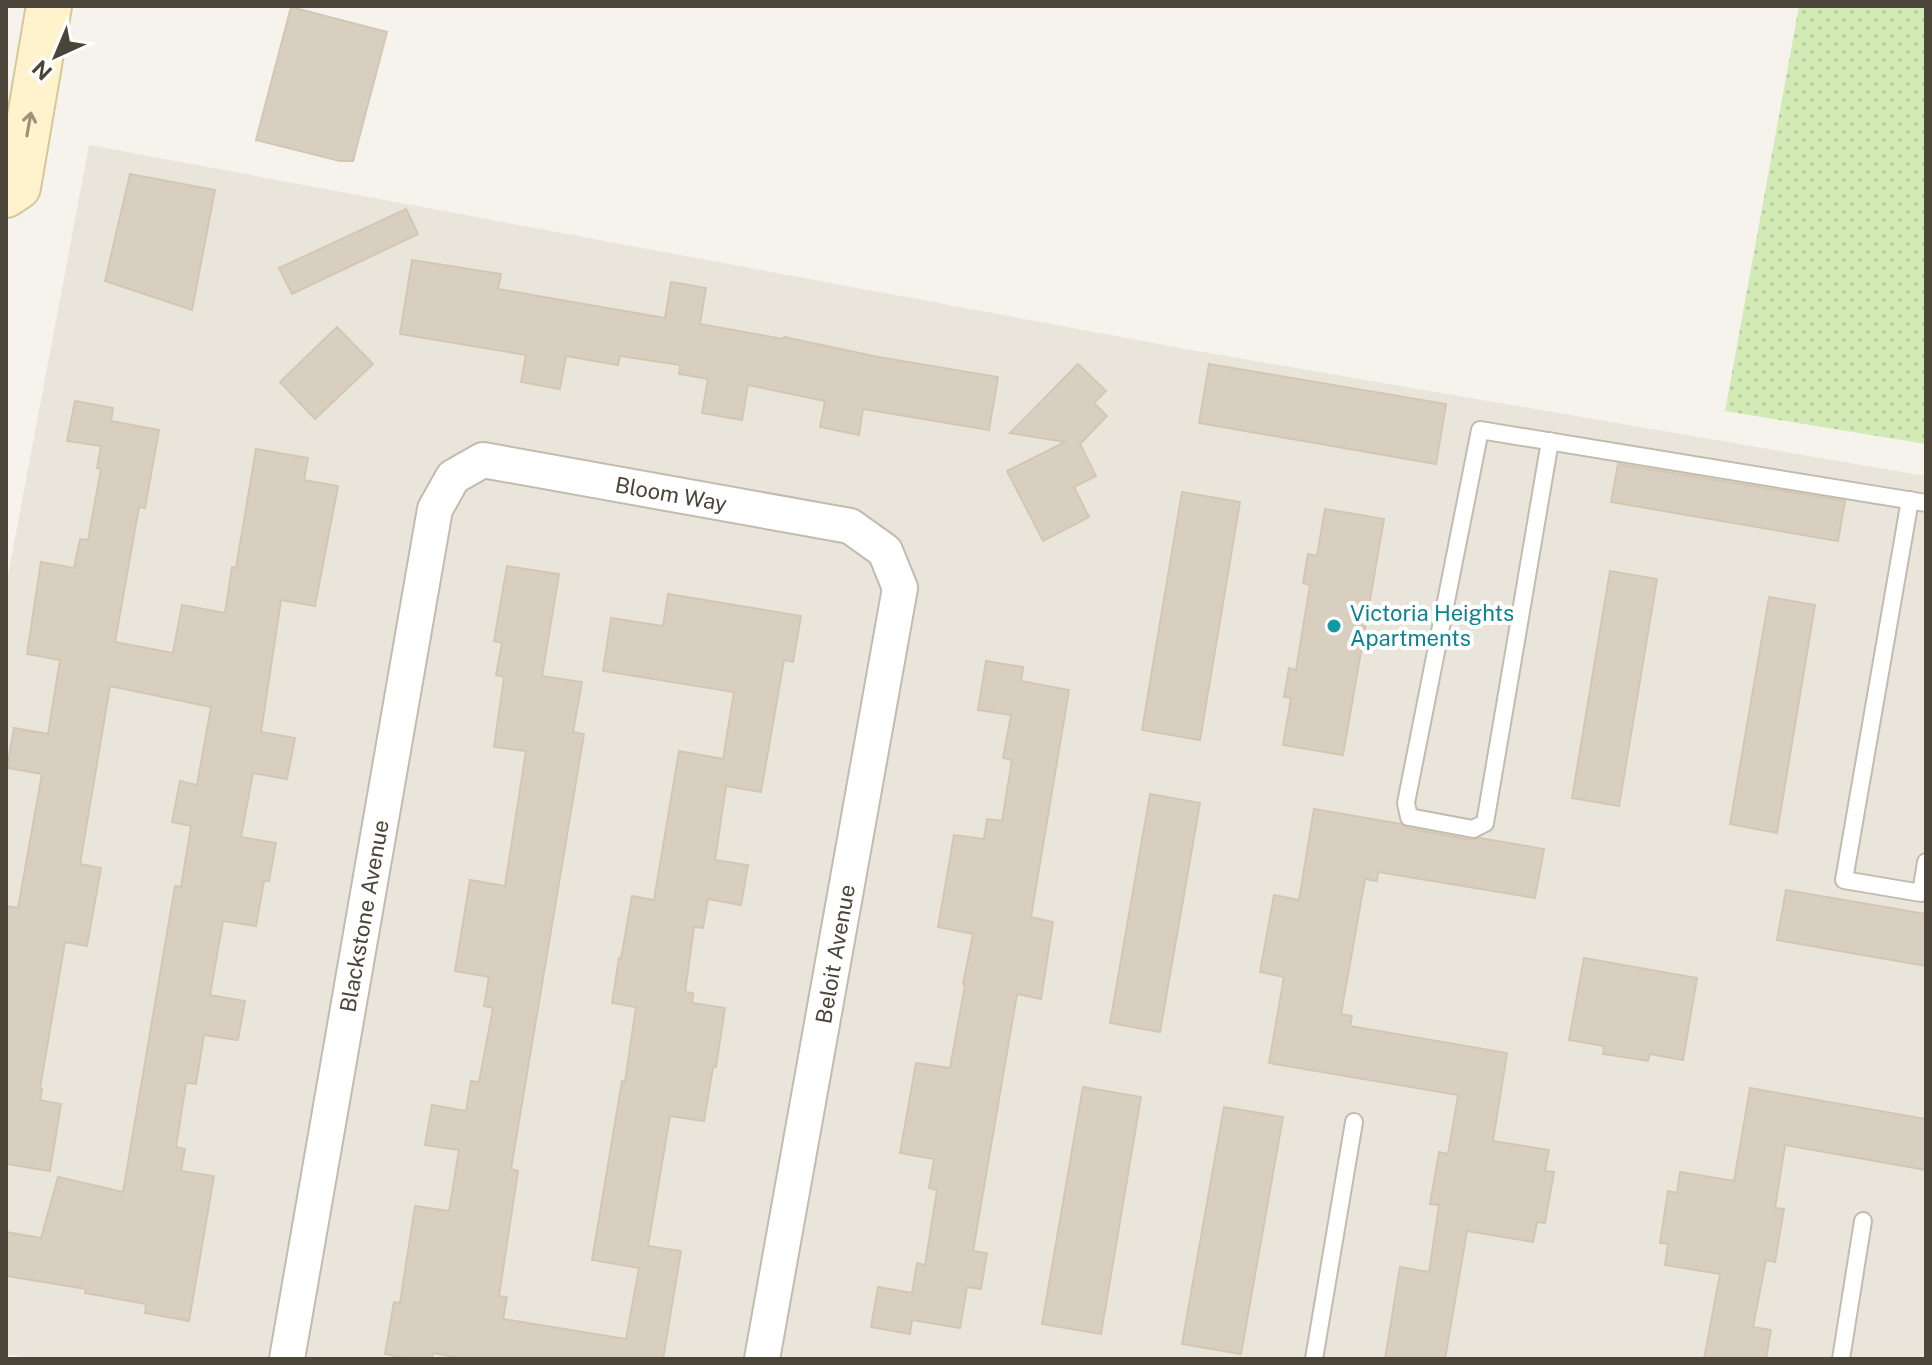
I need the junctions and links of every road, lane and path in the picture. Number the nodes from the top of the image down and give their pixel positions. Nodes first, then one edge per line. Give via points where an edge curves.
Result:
1 (49, 6) edge
2 (6, 195) edge
3 (1550, 441) junction
4 (453, 477) joint
5 (1918, 502) edge
6 (885, 551) joint
7 (1926, 862) edge
8 (1354, 1122) dead end
9 (1863, 1221) dead end
10 (287, 1359) edge
11 (762, 1359) edge
12 (1314, 1359) edge
13 (1841, 1359) edge

2 -> 1 street via 18,187
3 - 3 lane via 1480,430 1406,803 1409,817 1473,829 1485,823
3 - 5 lane
4 - 6 street, Bloom Way via 483,460 850,526
4 - 10 street, Blackstone Avenue via 435,509
5 - 7 lane via 1844,880 1921,893
6 - 11 street, Beloit Avenue via 900,588
8 - 12 lane
9 - 13 lane

